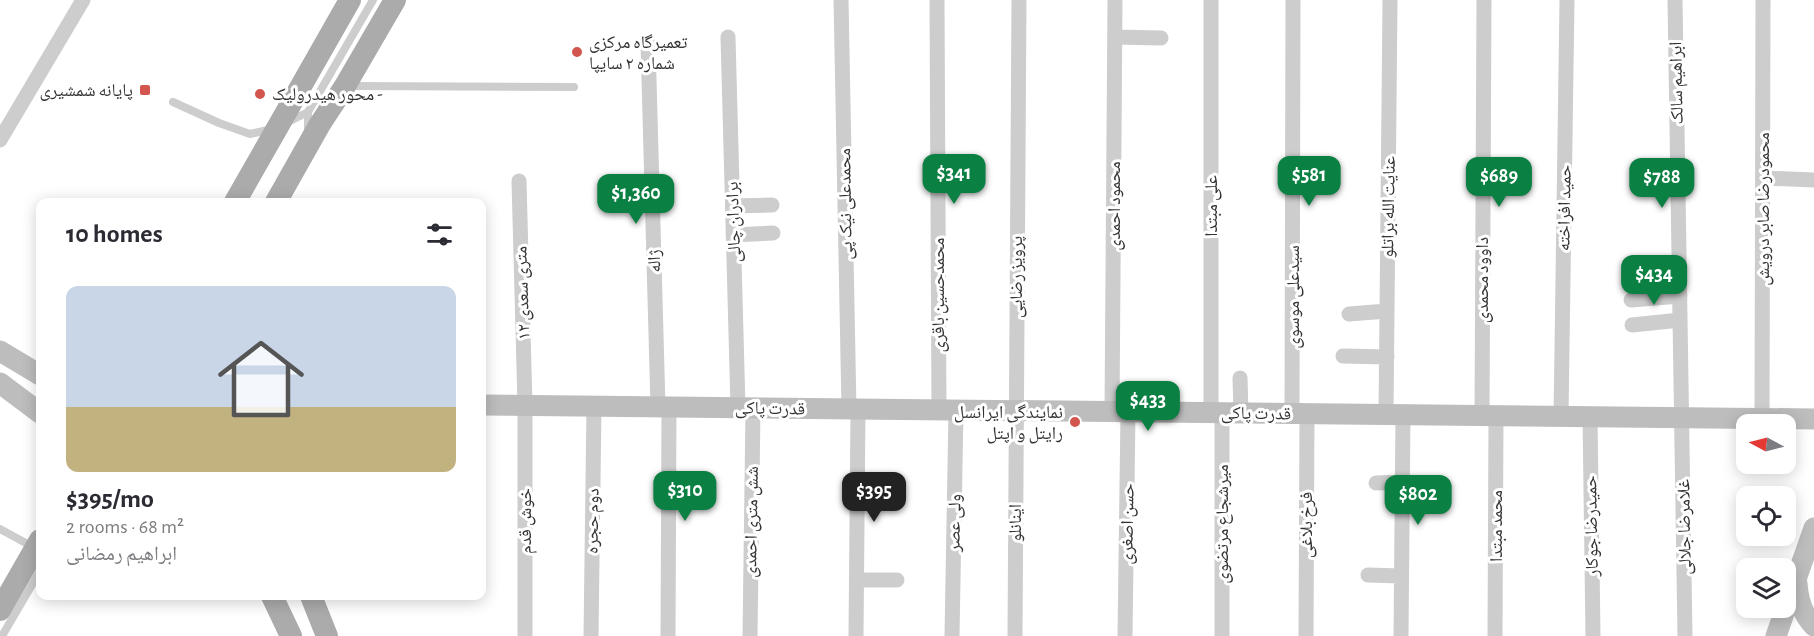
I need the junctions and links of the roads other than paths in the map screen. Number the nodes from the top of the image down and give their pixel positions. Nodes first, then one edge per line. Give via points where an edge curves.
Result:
1 (83, 0) edge
2 (350, 0) edge
3 (374, 0) edge
4 (395, 0) edge
5 (841, 0) edge
6 (937, 0) edge
7 (1019, 0) edge
8 (1115, 0) edge
9 (1210, 0) edge
10 (1293, 0) edge
11 (1390, 0) edge
12 (1484, 0) edge
13 (1567, 0) edge
14 (1675, 0) edge
15 (1763, 0) edge
16 (1115, 36) junction
17 (728, 37) dead end
18 (1161, 38) dead end
19 (648, 42) dead end
20 (345, 86) junction
21 (574, 87) dead end
22 (173, 102) dead end
23 (308, 112) junction
24 (278, 127) junction
25 (0, 140) edge
26 (308, 145) junction
27 (1763, 178) junction
28 (1814, 180) edge
29 (519, 181) dead end
30 (237, 198) edge
31 (278, 198) edge
32 (772, 205) dead end
33 (733, 206) junction
34 (772, 233) dead end
35 (734, 235) junction
36 (1680, 296) junction
37 (1631, 300) dead end
38 (1387, 311) junction
39 (1349, 314) dead end
40 (1680, 320) junction
41 (1632, 325) dead end
42 (0, 351) edge
43 (1343, 356) dead end
44 (1387, 357) junction
45 (36, 373) edge
46 (1240, 378) dead end
47 (0, 382) edge
48 (486, 405) edge
49 (525, 405) junction
50 (594, 406) junction
51 (663, 407) junction
52 (746, 408) junction
53 (853, 409) junction
54 (947, 410) junction
55 (36, 411) edge
56 (1015, 411) junction
57 (1120, 412) junction
58 (1225, 413) junction
59 (1300, 414) junction
60 (1762, 414) edge
61 (1395, 415) junction
62 (1489, 416) junction
63 (1561, 417) junction
64 (1590, 417) junction
65 (1682, 418) junction
66 (1736, 419) edge
67 (1796, 419) edge
68 (1814, 419) edge
69 (1402, 482) junction
70 (1376, 483) dead end
71 (1814, 528) edge
72 (0, 529) edge
73 (36, 543) edge
74 (36, 547) edge
75 (1368, 575) dead end
76 (1401, 576) junction
77 (36, 578) edge
78 (857, 580) junction
79 (897, 580) dead end
80 (1797, 580) junction
81 (274, 600) edge
82 (313, 600) edge
83 (0, 610) edge
84 (1814, 626) edge
85 (290, 635) edge
86 (2, 636) edge
87 (327, 636) edge
88 (525, 636) edge
89 (591, 636) edge
90 (668, 636) edge
91 (750, 636) edge
92 (856, 636) edge
93 (952, 636) edge
94 (1015, 636) edge
95 (1125, 636) edge
96 (1222, 636) edge
97 (1306, 636) edge
98 (1401, 636) edge
99 (1495, 636) edge
100 (1593, 636) edge
101 (1685, 636) edge
102 (1776, 636) edge

1 - 25 street
2 - 24 main road
3 - 23 lane
4 - 20 main road
5 - 53 street, محمدعلی نیک پی
6 - 54 street, محمدحسین باقری
7 - 56 street, پرویز رضایی
8 - 16 street, محمود احمدی
9 - 58 street, علی مبتدا
10 - 59 street, سیدعلی موسوی
11 - 38 street, عنایت الله براتلو
12 - 62 street, داوود محمدی
13 - 63 street, حمید افراخته
14 - 36 street, ابراهیم سالک
15 - 27 street, محمودرضا صابر درویش
16 - 18 street
16 - 57 street, محمود احمدی
17 - 33 street, برادران چالی
19 - 51 street, ژاله
20 - 21 lane
20 - 26 main road
22 - 24 lane via 250,134
23 - 24 lane
23 - 26 lane
24 - 26 main road
24 - 30 main road
26 - 31 main road
27 - 28 street
27 - 60 street, محمودرضا صابر درویش
29 - 49 street, ۱۲ متری سعدی
32 - 33 street
33 - 35 street, برادران چالی
34 - 35 street
35 - 52 street, برادران چالی
36 - 37 street
36 - 40 street, ابراهیم سالک
38 - 39 street
38 - 44 street, عنایت الله براتلو
40 - 41 street
40 - 65 street, ابراهیم سالک
42 - 45 street
43 - 44 street
44 - 61 street, عنایت الله براتلو
46 - 58 street
47 - 55 street
48 - 49 street, قدرت پاکی
49 - 50 street, قدرت پاکی
49 - 88 street, خوش قدم
50 - 51 street, قدرت پاکی
50 - 89 street, دوم حجره
51 - 52 street, قدرت پاکی
51 - 90 street, ژاله
52 - 53 street, قدرت پاکی
52 - 91 street, شش متری احمدی
53 - 54 street, قدرت پاکی
53 - 78 street, محمدعلی نیک پی
54 - 56 street, قدرت پاکی
54 - 93 street, ولی عصر
56 - 57 street, قدرت پاکی
56 - 94 street, اینانلو
57 - 58 street, قدرت پاکی
57 - 95 street, حسن اصغری
58 - 59 street, قدرت پاکی
58 - 96 street, میرشجاع مرتضوی
59 - 61 street, قدرت پاکی
59 - 97 street, فرخ بلاغی
61 - 62 street, قدرت پاکی
61 - 69 street, عنایت الله براتلو
62 - 63 street, قدرت پاکی
62 - 99 street, محمد مبتدا
63 - 64 street, قدرت پاکی
64 - 65 street, قدرت پاکی
64 - 100 street, حمیدرضا جوکار
65 - 66 street, قدرت پاکی
65 - 101 street, غلامرضا جلالی
67 - 68 street, قدرت پاکی
69 - 70 street
69 - 76 street, عنایت الله براتلو
71 - 80 street
72 - 73 lane
74 - 83 main road
75 - 76 street
76 - 98 street, عنایت الله براتلو
77 - 86 lane
78 - 79 street
78 - 92 street, محمدعلی نیک پی
80 - 84 street via 1798,600
80 - 102 street
81 - 85 main road
82 - 87 main road

